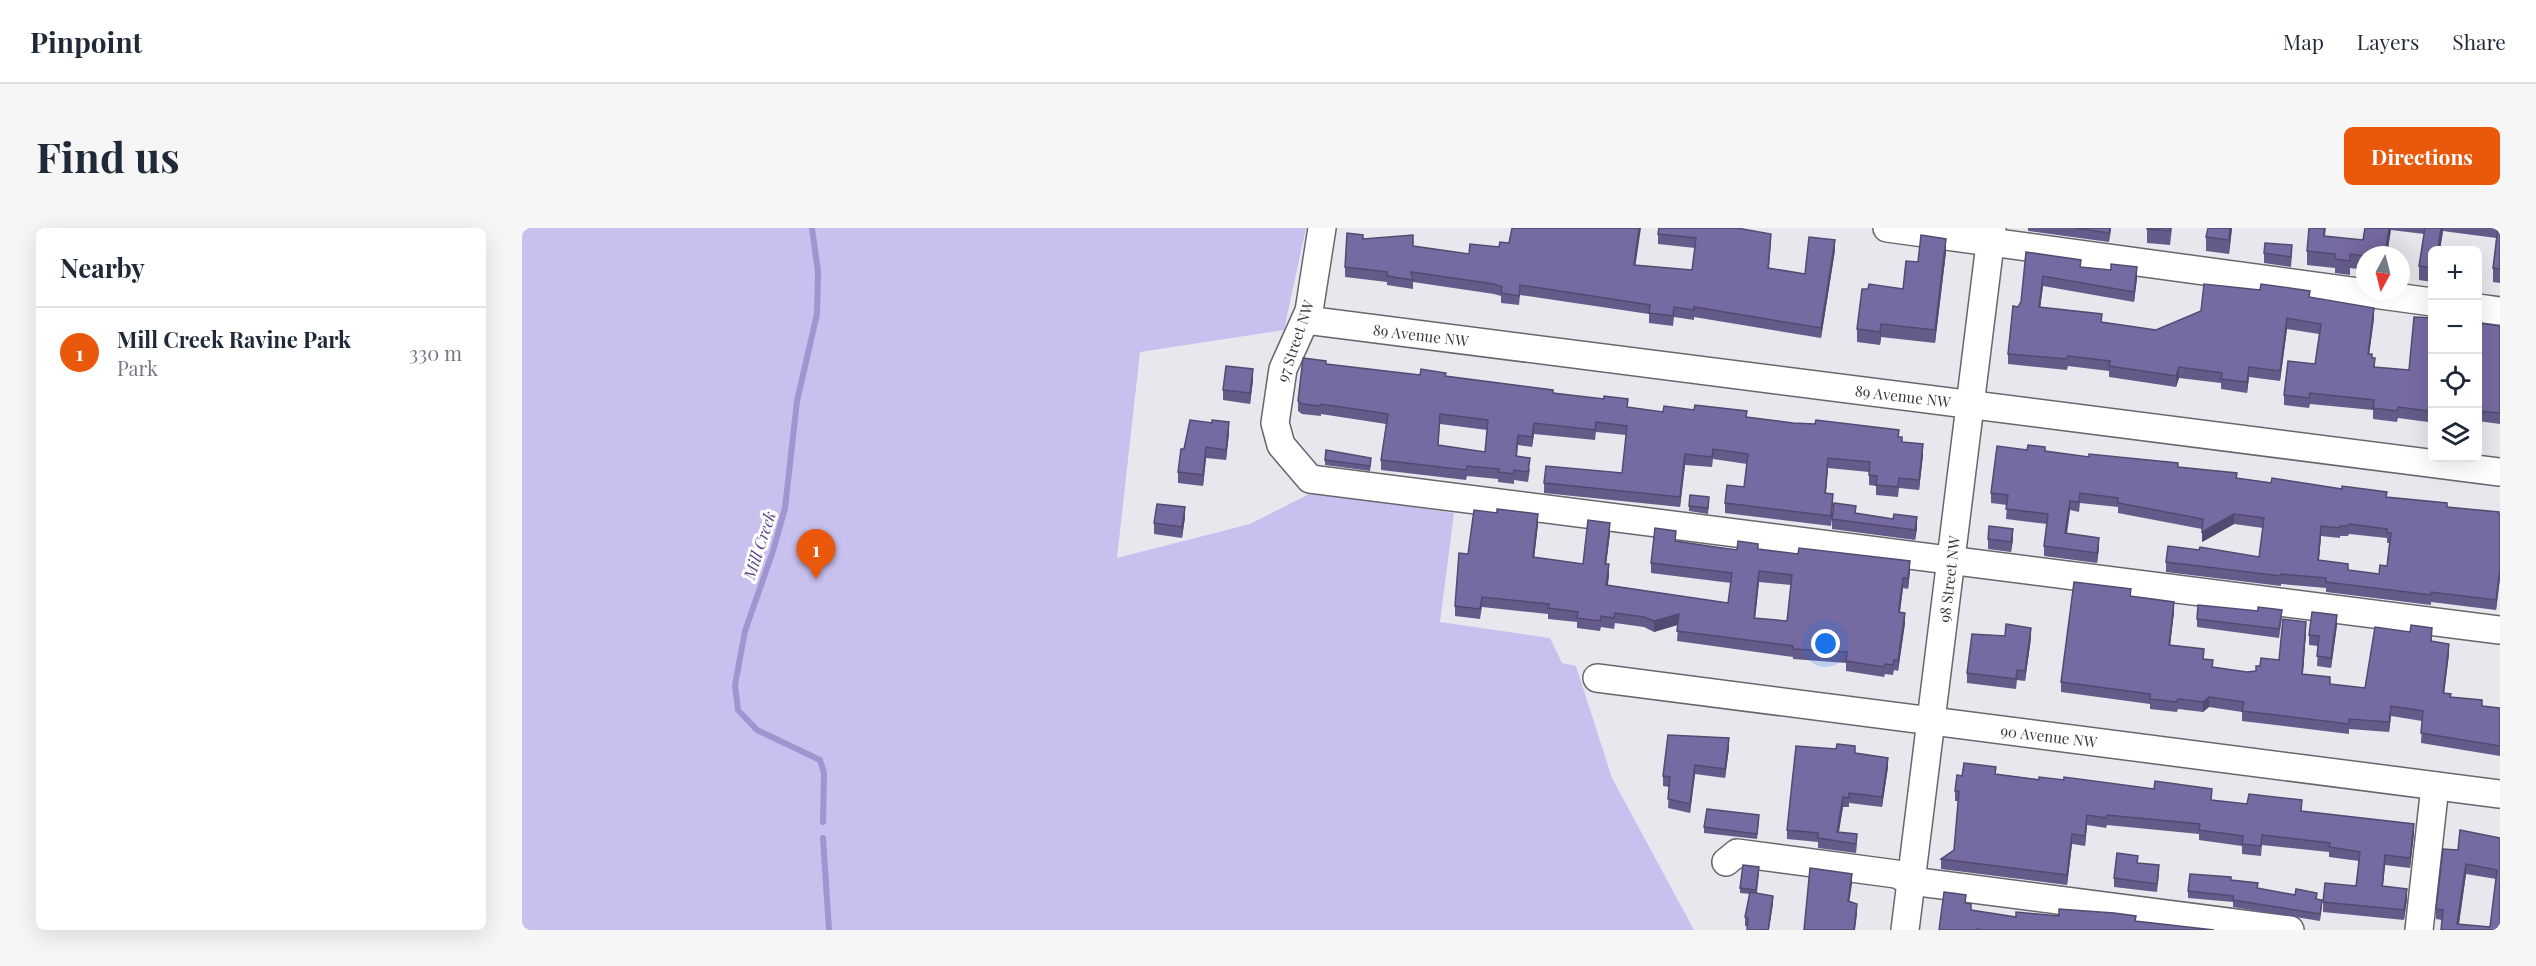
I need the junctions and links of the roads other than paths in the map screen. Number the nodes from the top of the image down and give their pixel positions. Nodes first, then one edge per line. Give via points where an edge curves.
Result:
1 (1322, 228) edge
2 (1887, 228) edge
3 (1991, 234) edge
4 (2428, 301) edge
5 (2482, 309) edge
6 (2500, 311) edge
7 (1306, 320) junction
8 (1970, 405) junction
9 (2500, 472) edge
10 (1951, 559) junction
11 (2500, 630) edge
12 (1597, 678) dead end
13 (1931, 721) junction
14 (2435, 786) junction
15 (2500, 794) edge
16 (1726, 862) dead end
17 (1911, 881) junction
18 (1905, 930) edge
19 (2290, 930) edge
20 (2419, 930) edge

1 - 7 street, 97 Street NW
2 - 3 street
3 - 4 street
3 - 8 street, 98 Street NW
5 - 6 street
7 - 8 street, 89 Avenue NW
7 - 10 street, 97 Street NW via 1283,369 1275,423 1281,445 1310,479
8 - 9 street, 89 Avenue NW
8 - 10 street, 98 Street NW
10 - 11 street
10 - 13 street, 98 Street NW
12 - 13 street, 90 Avenue NW
13 - 14 street, 90 Avenue NW
13 - 17 street, 98 Street NW
14 - 15 street, 90 Avenue NW
14 - 20 street
16 - 17 street via 1737,853 1896,874
17 - 18 street, 98 Street NW
17 - 19 street

